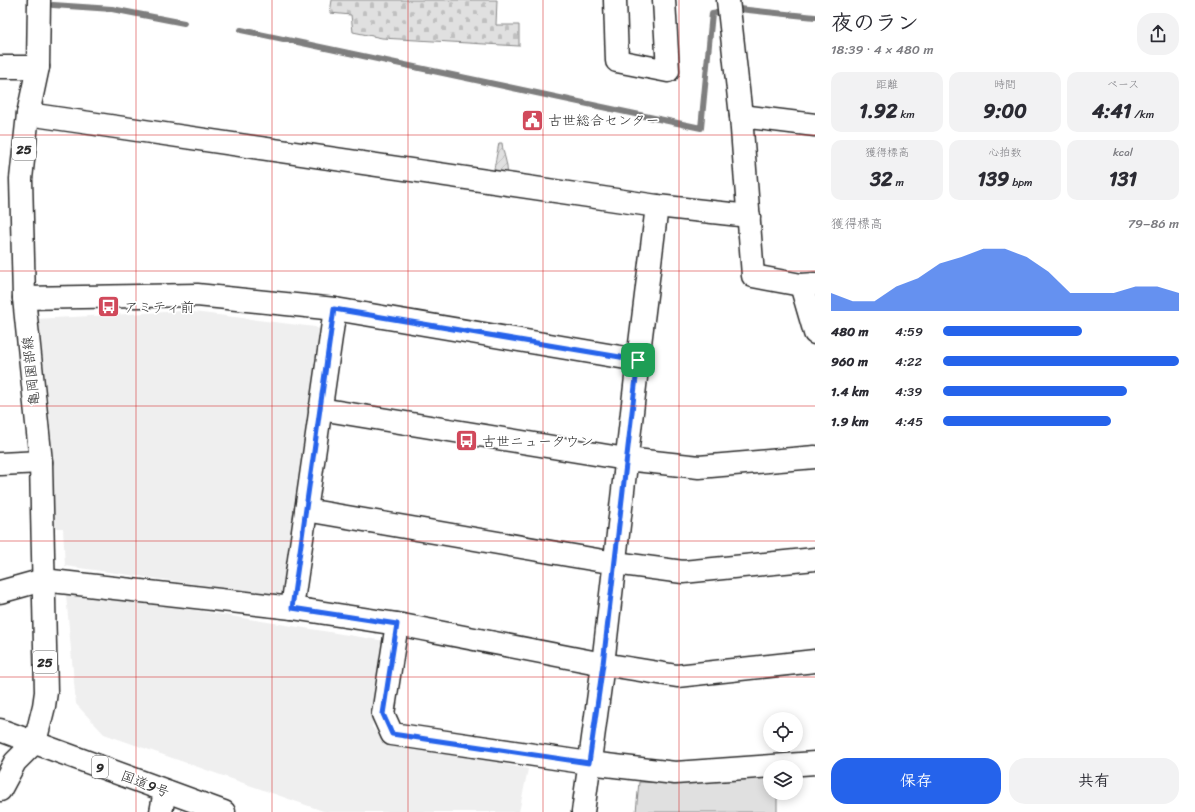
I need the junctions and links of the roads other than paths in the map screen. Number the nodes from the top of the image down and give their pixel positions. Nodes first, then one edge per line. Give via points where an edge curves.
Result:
1 (39, 0) edge
2 (615, 0) edge
3 (664, 0) edge
4 (728, 0) edge
5 (0, 67) edge
6 (38, 67) junction
7 (28, 114) junction
8 (741, 116) junction
9 (815, 125) edge
10 (657, 206) junction
11 (749, 216) junction
12 (808, 284) edge
13 (24, 298) junction
14 (334, 309) junction
15 (815, 333) edge
16 (638, 360) junction
17 (320, 409) junction
18 (815, 457) edge
19 (626, 459) junction
20 (41, 462) junction
21 (0, 464) edge
22 (306, 510) junction
23 (815, 559) edge
24 (615, 563) junction
25 (43, 580) junction
26 (0, 592) edge
27 (292, 608) junction
28 (397, 624) junction
29 (815, 661) edge
30 (603, 664) junction
31 (0, 730) edge
32 (35, 742) junction
33 (589, 763) junction
34 (815, 763) edge
35 (0, 790) edge
36 (163, 802) edge
37 (224, 812) edge
38 (583, 812) edge

1 - 6 main road, 亀岡園部線 / 25
2 - 3 main road via 617,61 668,71
4 - 8 main road
5 - 6 main road
6 - 7 main road, 亀岡園部線 / 25
7 - 10 main road
7 - 13 main road, 亀岡園部線 / 25 via 21,179
8 - 9 main road
8 - 11 main road
10 - 11 main road
10 - 16 main road
11 - 12 main road via 753,276
12 - 15 main road
13 - 14 main road via 197,295
13 - 20 main road, 亀岡園部線 / 25
14 - 16 main road
14 - 17 main road
16 - 19 main road
17 - 19 main road
17 - 22 main road
18 - 19 main road via 700,467
19 - 24 main road
20 - 21 main road
20 - 25 main road, 亀岡園部線 / 25
22 - 24 main road
22 - 27 main road
23 - 24 main road via 682,572
24 - 30 main road
25 - 26 main road
25 - 27 main road
25 - 32 main road, 亀岡園部線 / 25 via 46,692
27 - 28 main road
28 - 30 main road
28 - 33 main road via 383,714 392,734
29 - 30 main road via 676,676
30 - 33 main road
31 - 32 main road, 国道9号 / 9
32 - 35 main road via 15,762
32 - 36 main road, 国道9号 / 9
33 - 34 main road via 675,773
33 - 38 main road
36 - 37 main road, 国道9号 / 9

